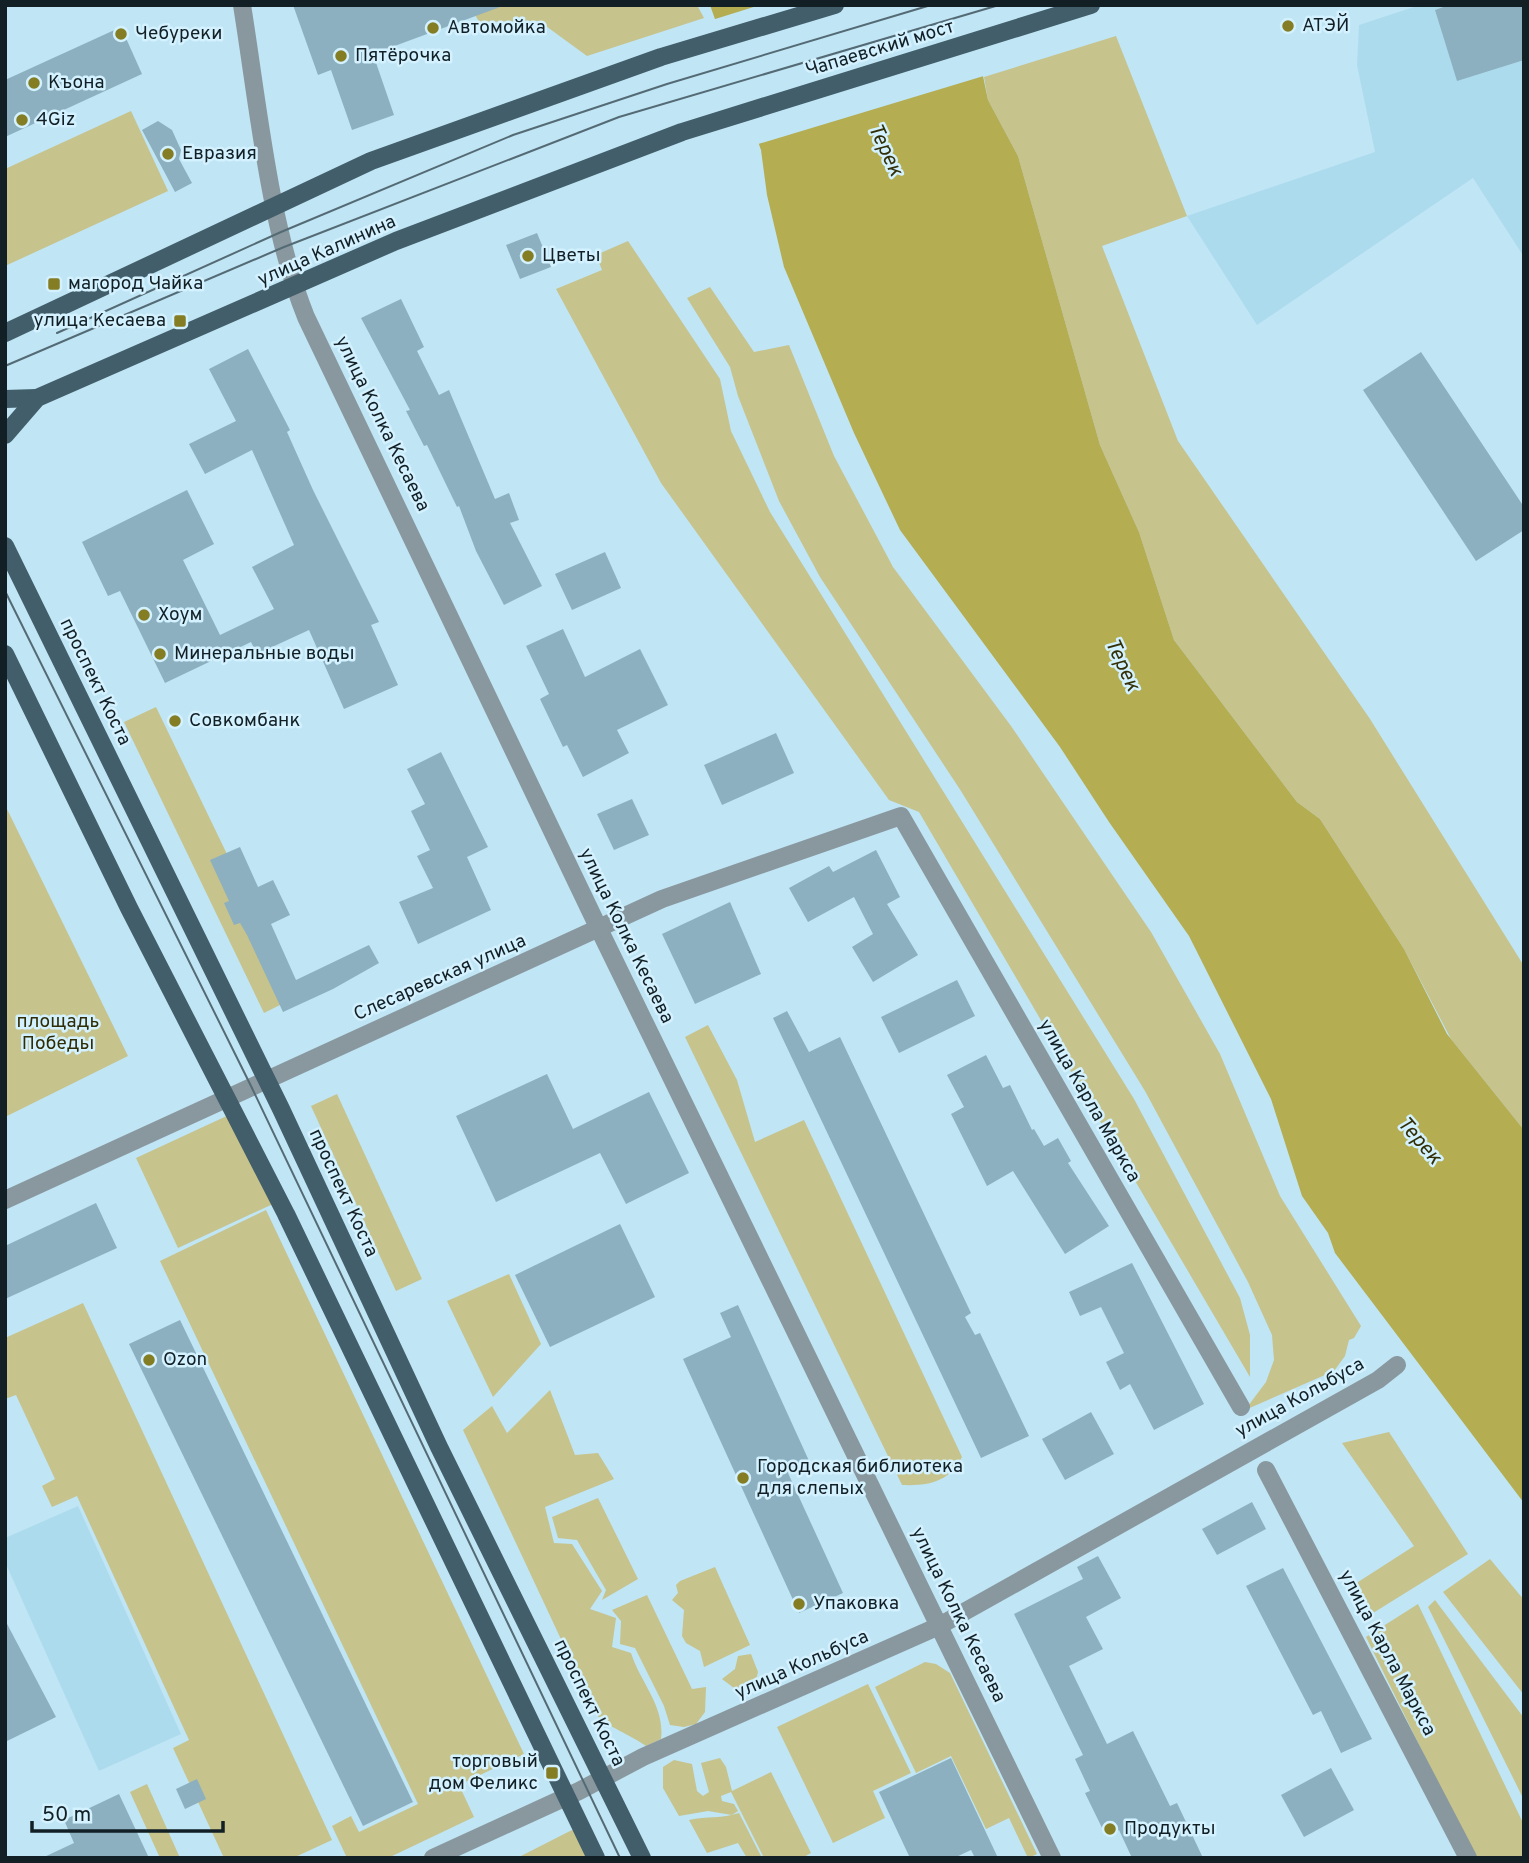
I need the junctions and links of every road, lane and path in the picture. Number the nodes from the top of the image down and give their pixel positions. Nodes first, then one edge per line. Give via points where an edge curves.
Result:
1 (242, 5) edge
2 (835, 5) edge
3 (1090, 5) edge
4 (682, 132) joint
5 (275, 204) junction
6 (294, 287) junction
7 (5, 333) edge
8 (37, 398) junction
9 (5, 399) edge
10 (5, 435) edge
11 (5, 545) edge
12 (5, 654) edge
13 (901, 816) joint
14 (599, 929) junction
15 (266, 1079) junction
16 (225, 1098) junction
17 (5, 1200) edge
18 (1397, 1365) dead end
19 (1241, 1406) dead end
20 (1266, 1469) dead end
21 (939, 1626) junction
22 (602, 1777) junction
23 (567, 1797) junction
24 (433, 1858) edge
25 (596, 1858) edge
26 (642, 1858) edge
27 (1052, 1858) edge
28 (1468, 1858) edge

1 - 5 street, улица Колка Кесаева
2 - 5 main road via 662,57 390,154
3 - 4 main road, Чапаевский мост
4 - 6 main road, улица Калинина via 396,241
5 - 6 street, улица Колка Кесаева
5 - 7 main road
6 - 8 main road, улица Калинина
6 - 14 street, улица Колка Кесаева
8 - 9 main road
8 - 10 main road, улица Калинина
11 - 15 main road, проспект Коста
12 - 16 main road
13 - 14 street, Слесаревская улица via 662,899
13 - 19 street, улица Карла Маркса
14 - 15 street, Слесаревская улица
14 - 21 street, улица Колка Кесаева
15 - 16 street, Слесаревская улица
15 - 22 main road, проспект Коста via 439,1447
16 - 17 street, Слесаревская улица
16 - 23 main road via 286,1214
18 - 21 street, улица Кольбуса via 1378,1380
20 - 28 street, улица Карла Маркса
21 - 22 street, улица Кольбуса
21 - 27 street, улица Колка Кесаева
22 - 23 street, улица Кольбуса
22 - 26 main road, проспект Коста
23 - 24 street, улица Кольбуса
23 - 25 main road

